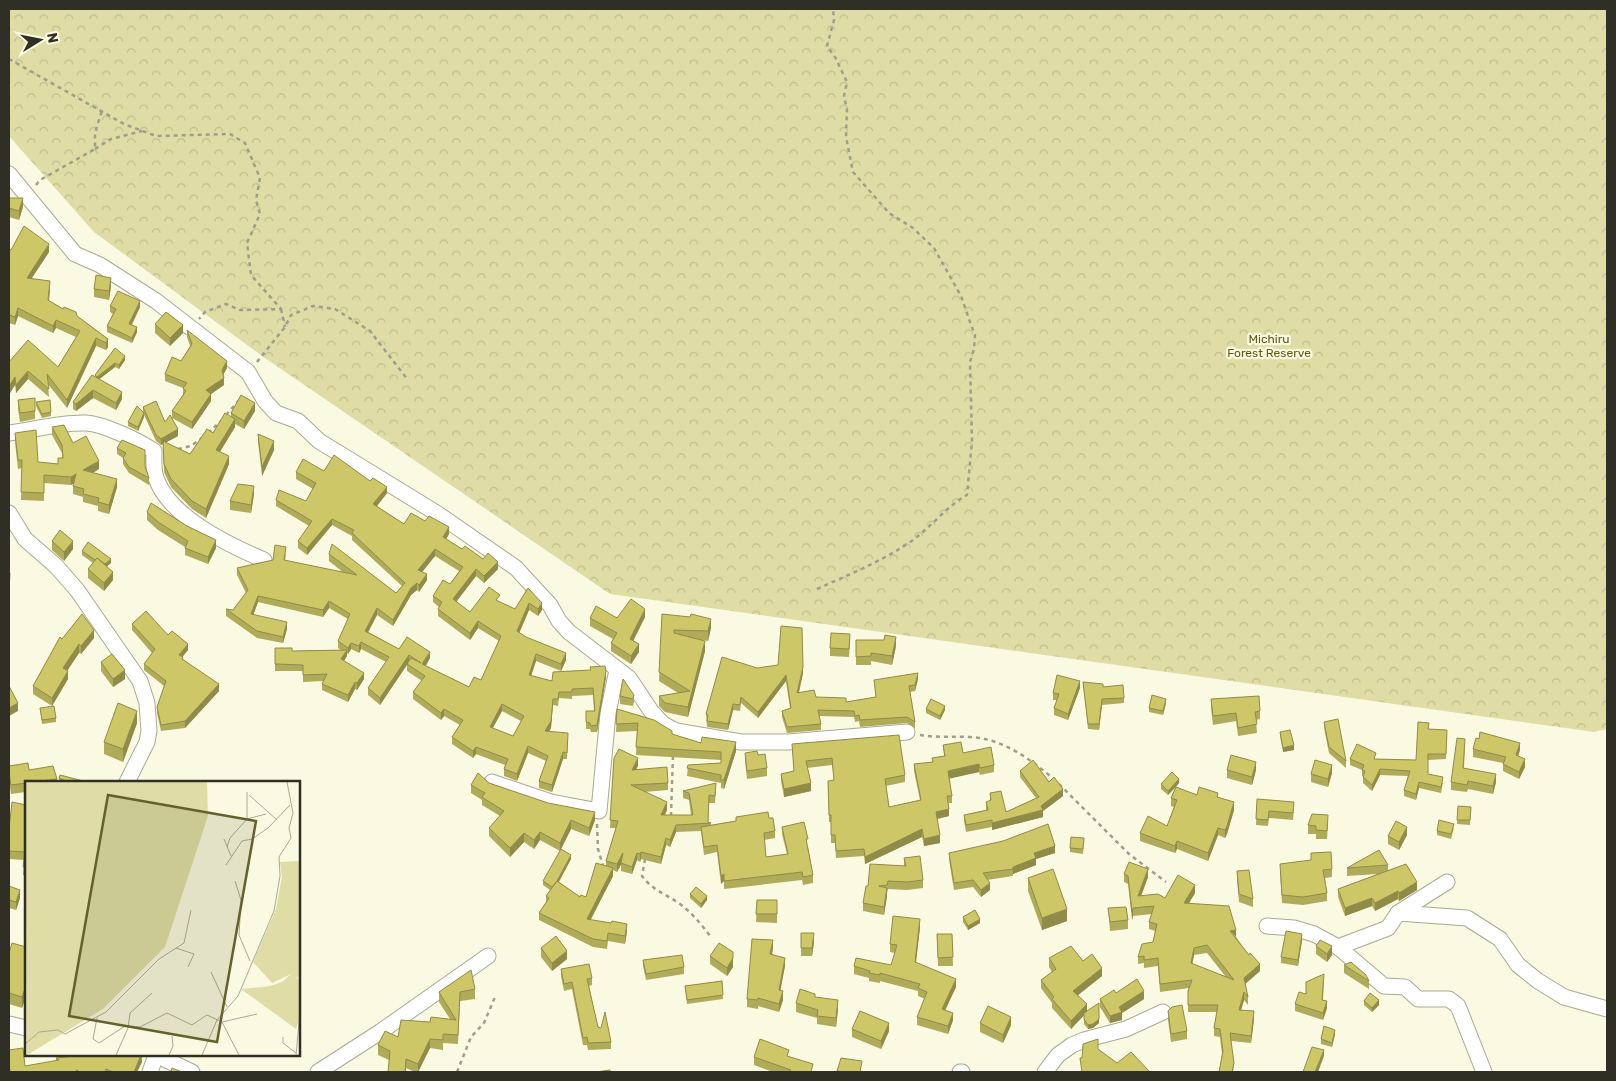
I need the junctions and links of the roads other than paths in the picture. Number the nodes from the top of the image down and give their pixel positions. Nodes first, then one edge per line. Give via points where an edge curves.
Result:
1 (9, 174) edge
2 (26, 197) junction
3 (9, 199) edge
4 (9, 433) edge
5 (9, 513) edge
6 (264, 560) edge
7 (617, 670) junction
8 (907, 732) road end
9 (127, 781) edge
10 (492, 782) edge
11 (1447, 882) dead end
12 (1398, 913) junction
13 (1266, 926) dead end
14 (1338, 947) junction
15 (488, 956) dead end
16 (1607, 1009) edge
17 (1163, 1012) dead end
18 (9, 1024) edge
19 (25, 1028) edge
20 (156, 1056) edge
21 (158, 1056) edge
22 (150, 1072) edge
23 (192, 1072) edge
24 (318, 1072) edge
25 (1045, 1072) edge
26 (1484, 1072) edge

1 - 2 street
2 - 3 street
2 - 7 street via 75,254 100,265 156,301 248,372 276,413 298,421 319,441 438,514 516,568 550,605 559,621
4 - 6 street via 76,423 91,424 154,451 156,480 179,510 219,538
5 - 9 street via 29,544 56,566 77,590 140,681 148,703 149,731
7 - 8 street via 632,682 656,718 676,731 724,741 756,742
7 - 10 street via 607,722 598,811 543,800
11 - 12 street
12 - 14 street via 1388,928
12 - 16 street via 1467,918 1500,939 1518,965 1538,981 1564,997
13 - 14 street via 1294,928
14 - 26 street via 1384,986 1405,987 1418,999 1449,999 1458,1006
15 - 24 street
17 - 25 street via 1126,1029 1072,1046 1058,1055
18 - 19 street
20 - 22 street
21 - 23 street

